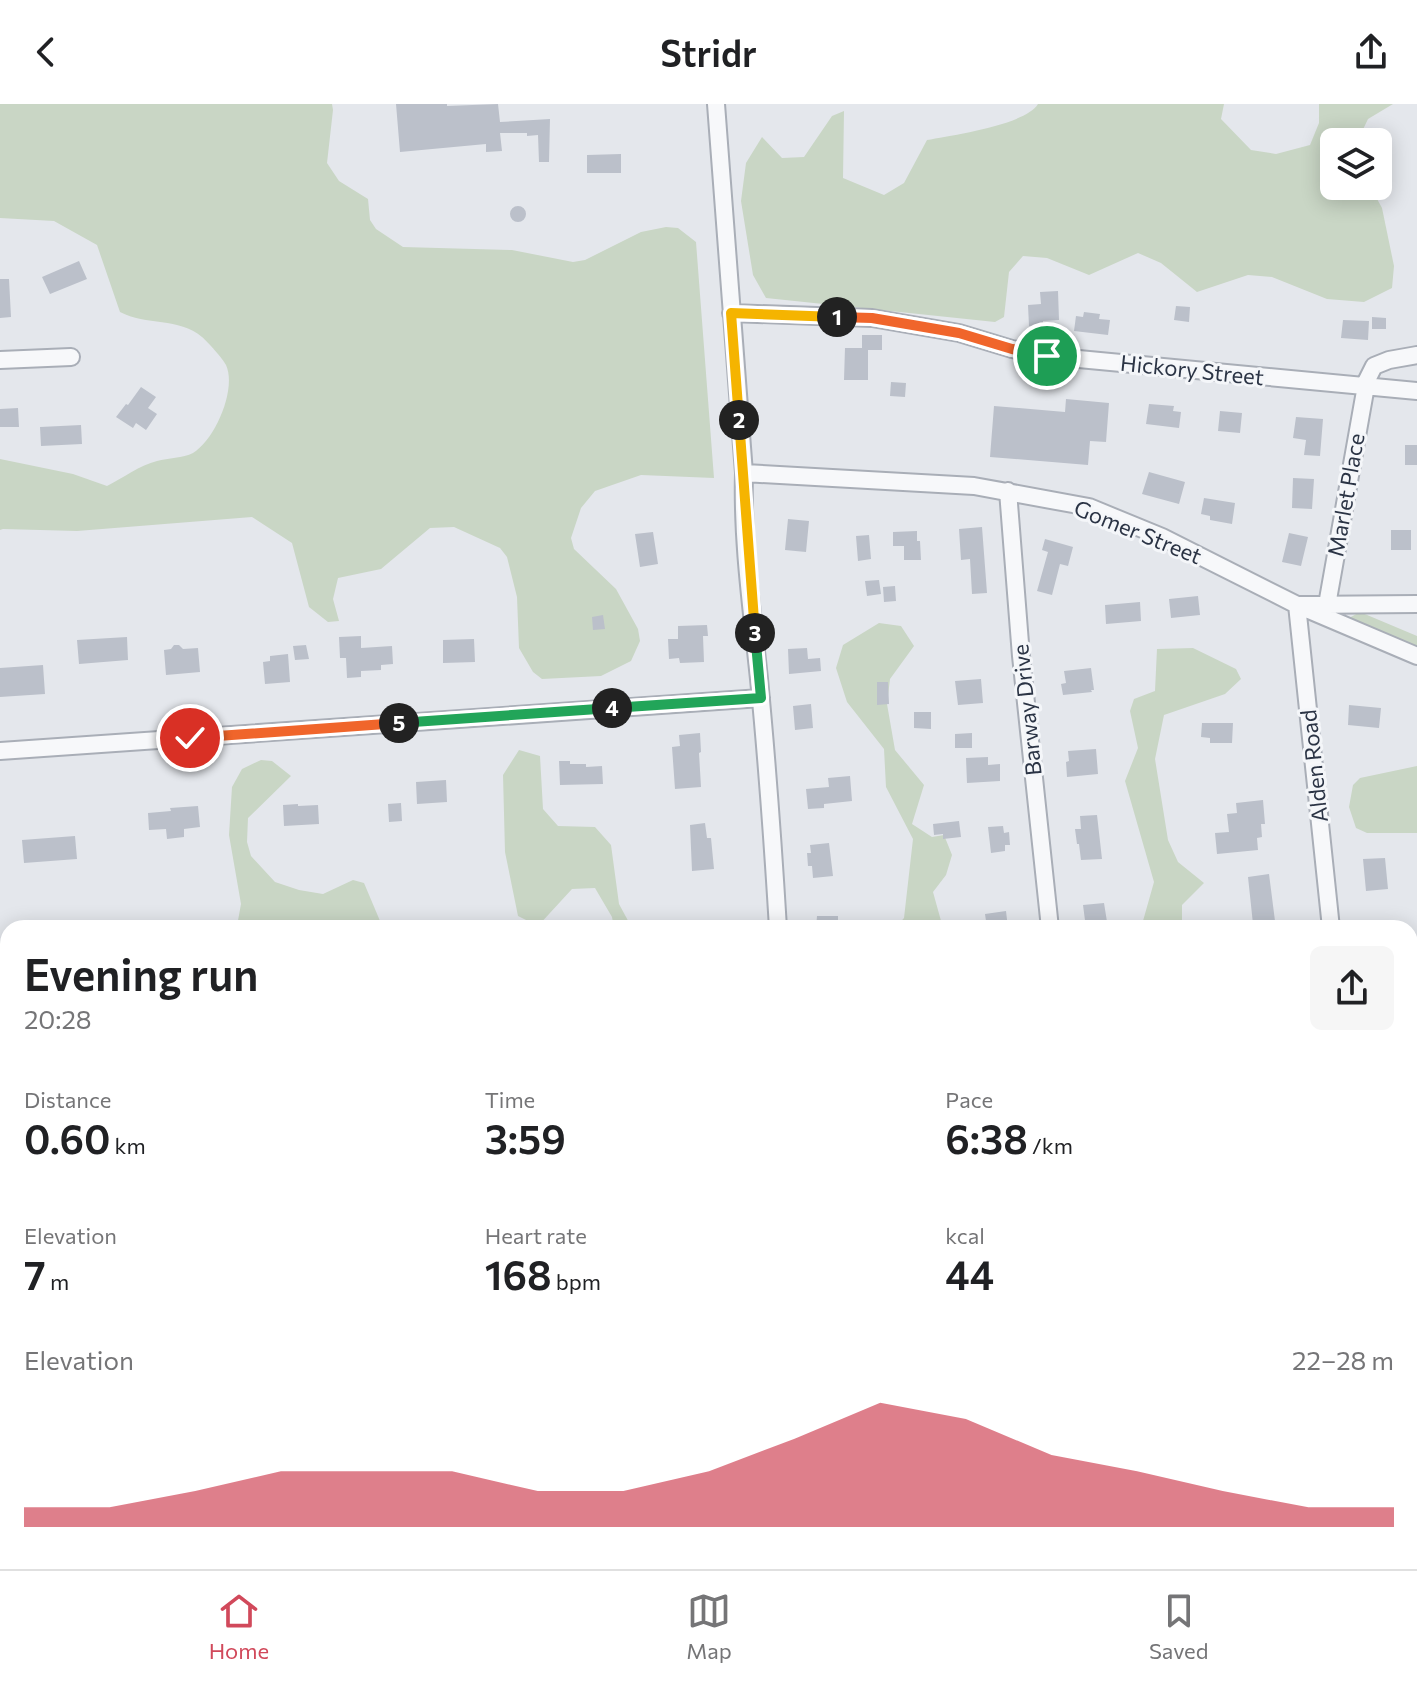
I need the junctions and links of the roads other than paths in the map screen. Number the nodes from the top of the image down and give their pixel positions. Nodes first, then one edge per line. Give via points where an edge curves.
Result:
1 (716, 104) edge
2 (731, 313) junction
3 (1417, 355) edge
4 (71, 357) dead end
5 (0, 360) edge
6 (1366, 386) junction
7 (1417, 391) edge
8 (744, 473) junction
9 (1008, 491) junction
10 (1417, 604) edge
11 (1297, 605) junction
12 (1327, 605) junction
13 (1417, 656) edge
14 (761, 698) junction
15 (0, 751) edge
16 (777, 920) edge
17 (1049, 920) edge
18 (1330, 920) edge

1 - 2 street
2 - 6 street, Hickory Street via 872,318 1047,356
2 - 8 street
3 - 6 street via 1374,366
4 - 5 street
6 - 7 street, Hickory Street
6 - 12 street, Marlet Place
8 - 9 street, Gomer Street
8 - 14 street
9 - 11 street, Gomer Street via 1089,507
9 - 17 street, Barway Drive
10 - 12 street
11 - 12 street
11 - 13 street, Gomer Street
11 - 18 street, Alden Road
14 - 15 street
14 - 16 street

